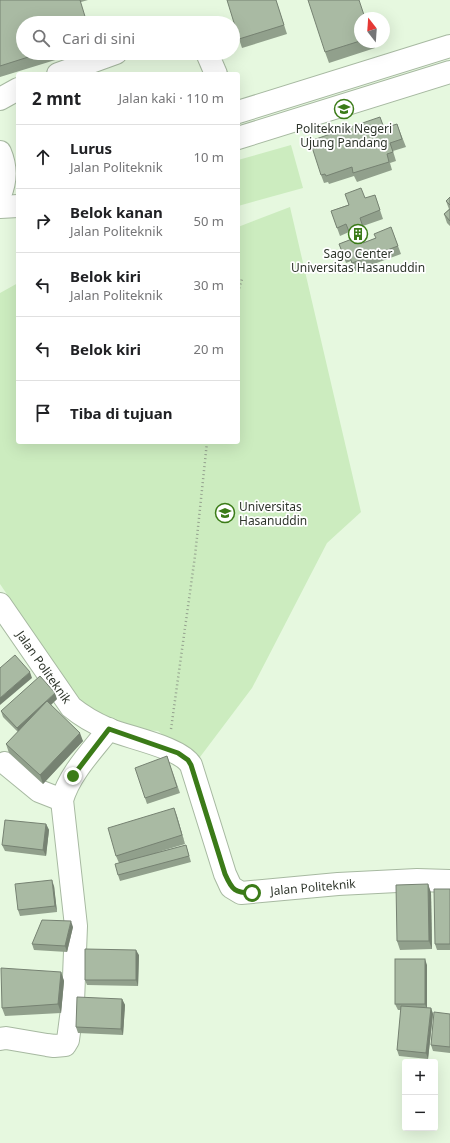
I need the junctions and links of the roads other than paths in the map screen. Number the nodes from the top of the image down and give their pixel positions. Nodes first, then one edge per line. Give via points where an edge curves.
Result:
1 (450, 46) edge
2 (97, 60) edge
3 (210, 60) edge
4 (64, 72) edge
5 (215, 72) edge
6 (450, 72) edge
7 (16, 90) edge
8 (0, 99) edge
9 (240, 111) edge
10 (240, 134) edge
11 (6, 158) edge
12 (0, 195) edge
13 (0, 206) edge
14 (16, 206) edge
15 (0, 604) edge
16 (109, 729) junction
17 (5, 763) dead end
18 (62, 800) junction
19 (450, 881) edge
20 (0, 1039) edge

1 - 9 street
2 - 4 street
3 - 5 street
6 - 10 street
7 - 8 street
11 - 12 street via 4,186
13 - 14 street
15 - 16 street, Jalan Politeknik via 71,707 83,717
16 - 18 street via 73,776
16 - 19 street, Jalan Politeknik via 168,750 188,760 225,874 231,886 241,893 338,884
17 - 18 street via 39,791
18 - 20 street via 76,926 68,1040 65,1044 54,1046

